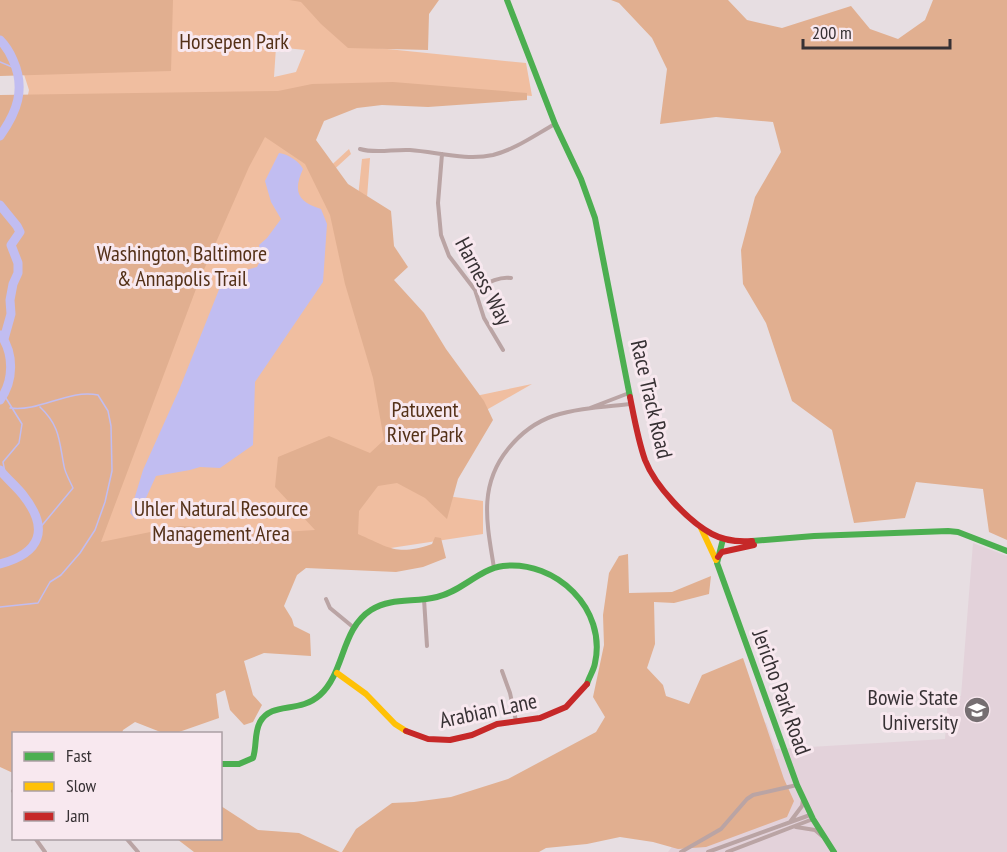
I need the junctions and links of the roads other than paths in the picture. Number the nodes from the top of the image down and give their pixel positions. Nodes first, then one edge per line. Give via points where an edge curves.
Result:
1 (507, 0) edge
2 (555, 124) junction
3 (360, 149) dead end
4 (442, 154) junction
5 (511, 278) dead end
6 (475, 290) junction
7 (503, 350) dead end
8 (629, 393) junction
9 (631, 404) junction
10 (586, 409) junction
11 (696, 522) junction
12 (723, 539) junction
13 (760, 541) junction
14 (1007, 551) edge
15 (717, 560) junction
16 (494, 568) junction
17 (326, 599) dead end
18 (424, 599) junction
19 (353, 627) junction
20 (427, 646) dead end
21 (502, 671) dead end
22 (337, 673) junction
23 (516, 721) junction
24 (222, 764) edge
25 (797, 785) junction
26 (803, 800) junction
27 (812, 817) junction
28 (791, 825) junction
29 (36, 840) edge
30 (128, 840) edge
31 (826, 840) junction
32 (45, 852) edge
33 (138, 852) edge
34 (681, 852) edge
35 (708, 852) edge
36 (727, 852) edge
37 (834, 852) edge

1 - 2 street, Race Track Road
2 - 4 street via 495,155
2 - 8 street, Race Track Road via 595,218
3 - 4 street via 375,153 390,150
4 - 6 street, Harness Way via 438,203 441,235 449,256
5 - 6 street via 495,280
6 - 7 street, Harness Way via 484,318
8 - 9 street, Race Track Road
8 - 10 street
9 - 10 street
9 - 11 street, Race Track Road via 648,469 671,501
10 - 16 street via 536,424 512,444 495,468 486,506
11 - 12 street, Race Track Road
11 - 15 street, Jericho Park Road
12 - 13 street, Race Track Road
12 - 15 street
13 - 14 street, Race Track Road via 948,531
13 - 15 street via 722,552
15 - 25 street, Jericho Park Road
16 - 18 street, Arabian Lane via 455,591
16 - 23 street, Arabian Lane via 522,566 561,579 577,593 594,625 595,664 579,694 555,714
17 - 19 street via 330,608
18 - 19 street, Arabian Lane via 398,599 382,604
18 - 20 street
19 - 22 street, Arabian Lane
21 - 23 street
22 - 23 street, Arabian Lane via 369,696 396,725 422,738 453,740
22 - 24 street via 322,693 304,705 269,711 256,731 253,758 239,764
25 - 26 street, Jericho Park Road
25 - 34 street via 753,795 721,829
26 - 27 street, Jericho Park Road
26 - 28 street
27 - 28 street
27 - 31 street, Jericho Park Road
28 - 31 street via 815,830
28 - 35 street
28 - 36 street
29 - 32 street
30 - 33 street
31 - 37 street, Jericho Park Road

